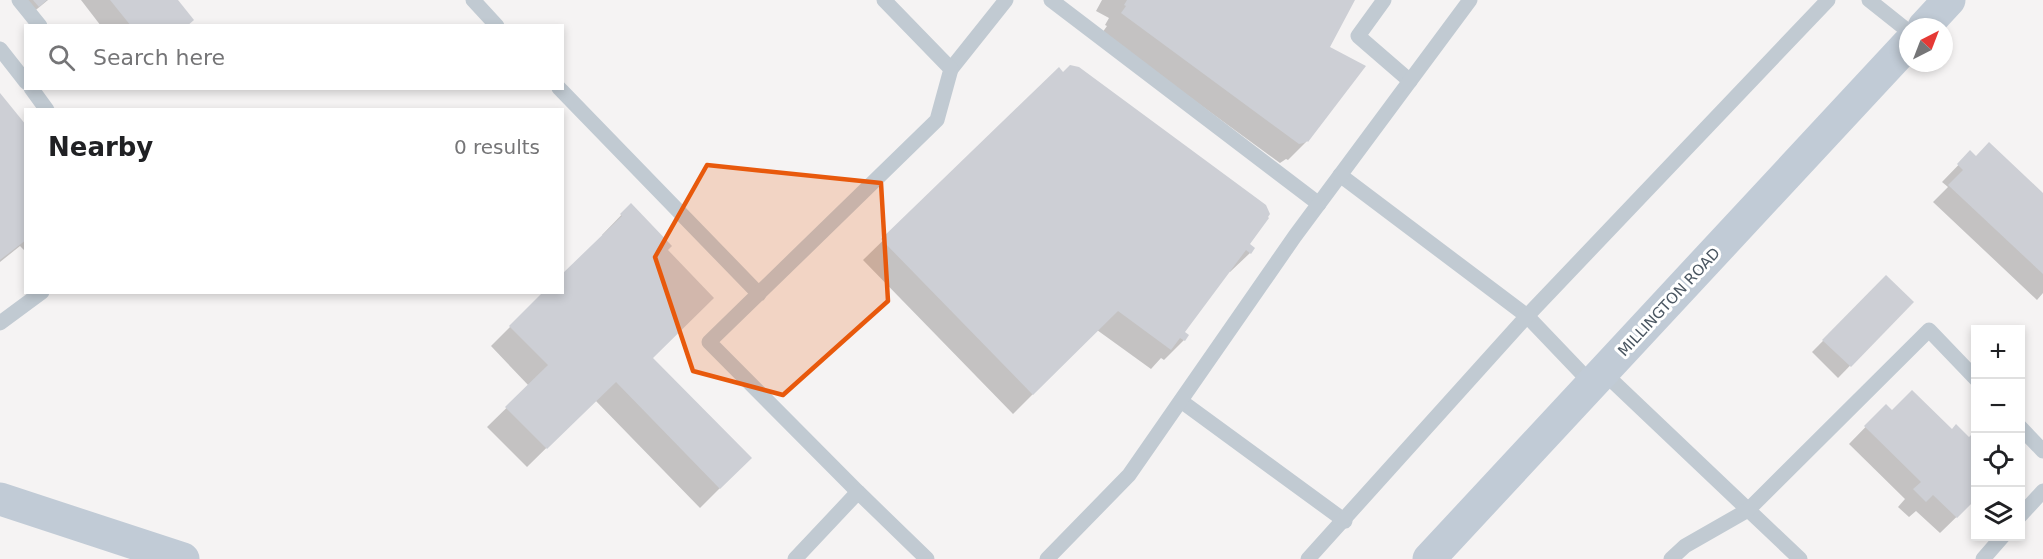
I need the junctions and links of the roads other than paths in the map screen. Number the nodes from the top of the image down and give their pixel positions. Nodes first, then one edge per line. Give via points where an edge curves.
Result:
1 (19, 0) edge
2 (472, 0) edge
3 (884, 0) edge
4 (1006, 0) edge
5 (1051, 0) edge
6 (1384, 0) edge
7 (1470, 0) edge
8 (1828, 0) edge
9 (1869, 0) edge
10 (1949, 0) edge
11 (1932, 18) edge
12 (38, 24) edge
13 (495, 24) edge
14 (1899, 24) edge
15 (0, 50) edge
16 (1899, 54) edge
17 (951, 69) junction
18 (24, 80) edge
19 (1410, 81) junction
20 (32, 90) edge
21 (561, 90) edge
22 (45, 108) edge
23 (1340, 175) junction
24 (1319, 204) junction
25 (39, 294) edge
26 (759, 294) junction
27 (1527, 316) junction
28 (0, 323) edge
29 (1971, 374) edge
30 (1598, 378) junction
31 (1181, 400) junction
32 (2025, 432) edge
33 (2043, 451) edge
34 (2043, 491) edge
35 (858, 492) junction
36 (0, 499) edge
37 (1748, 510) junction
38 (2025, 511) edge
39 (1345, 521) junction
40 (1999, 541) edge
41 (183, 559) edge
42 (795, 559) edge
43 (927, 559) edge
44 (1047, 559) edge
45 (1308, 559) edge
46 (1429, 559) edge
47 (1671, 559) edge
48 (1800, 559) edge
49 (1983, 559) edge

1 - 12 lane
2 - 13 lane
3 - 17 lane
4 - 17 lane
5 - 24 lane
6 - 19 lane via 1358,36
7 - 19 lane
8 - 27 lane
9 - 14 lane
10 - 11 main road
15 - 18 lane
16 - 30 main road, MILLINGTON ROAD
17 - 26 lane via 937,120
19 - 23 lane
20 - 22 lane
21 - 26 lane
23 - 24 lane
23 - 27 lane
24 - 31 lane
25 - 28 lane
26 - 35 lane via 709,342
27 - 30 lane
27 - 39 lane
29 - 37 lane via 1929,330
30 - 37 lane
30 - 46 main road, MILLINGTON ROAD
31 - 39 lane
31 - 44 lane via 1129,475
32 - 33 lane
34 - 38 lane
35 - 42 lane
35 - 43 lane
36 - 41 main road
37 - 47 lane via 1685,546
37 - 48 lane
39 - 45 lane
40 - 49 lane

